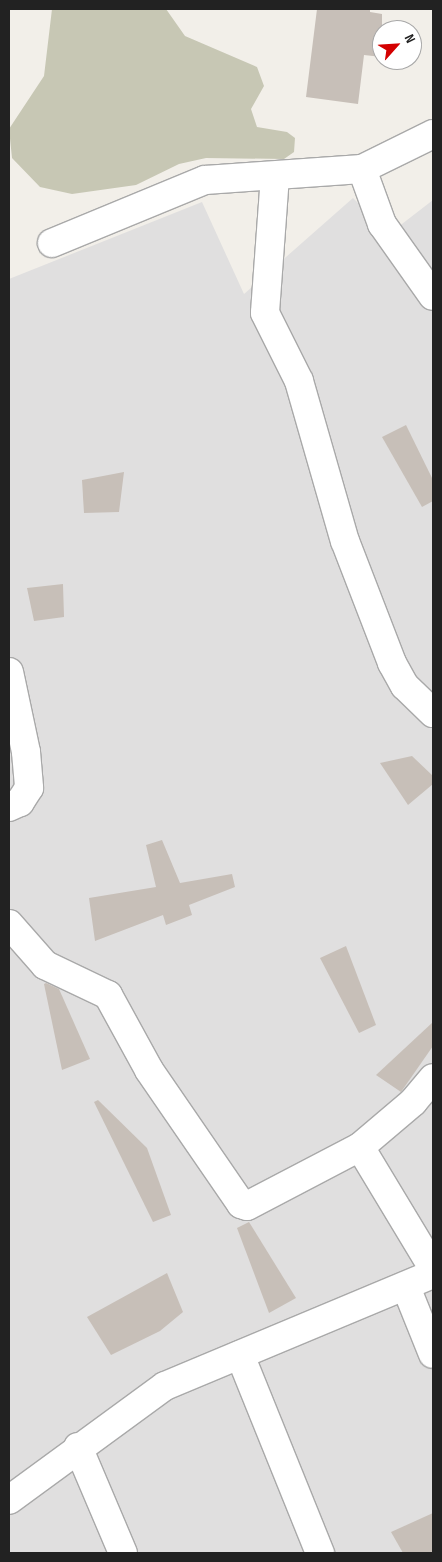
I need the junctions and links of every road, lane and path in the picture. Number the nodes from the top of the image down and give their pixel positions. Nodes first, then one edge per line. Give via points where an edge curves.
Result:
1 (433, 134) edge
2 (362, 169) junction
3 (275, 176) junction
4 (52, 242) dead end
5 (433, 296) edge
6 (9, 672) edge
7 (433, 713) edge
8 (9, 806) edge
9 (9, 924) edge
10 (433, 1078) edge
11 (360, 1148) junction
12 (433, 1268) edge
13 (433, 1274) edge
14 (406, 1287) junction
15 (433, 1354) edge
16 (240, 1355) junction
17 (78, 1447) junction
18 (11, 1492) edge
19 (123, 1553) edge
20 (320, 1553) edge

1 - 2 street
2 - 3 street
2 - 5 street via 382,224
3 - 4 street via 205,180
3 - 7 street via 265,313 298,381 345,541 392,663 405,686
6 - 8 street via 26,752 28,788 20,802
9 - 11 street via 45,965 108,995 149,1070 241,1204 252,1204
10 - 11 street via 413,1102
11 - 12 street
13 - 14 street
14 - 15 street
14 - 16 street
16 - 17 street via 164,1386
16 - 20 street
17 - 18 street
17 - 19 street

